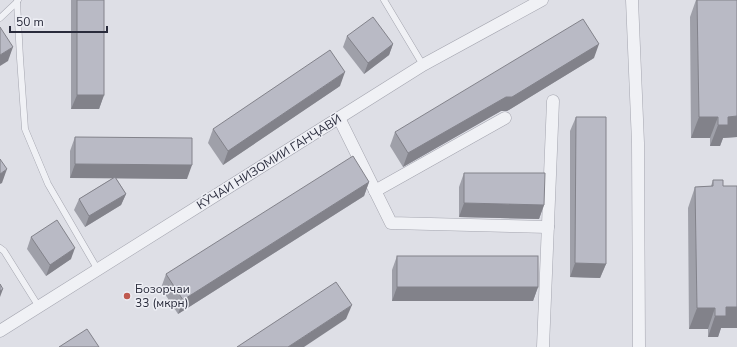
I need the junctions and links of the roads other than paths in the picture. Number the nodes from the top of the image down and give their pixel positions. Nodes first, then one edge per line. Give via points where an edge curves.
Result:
1 (384, 0) edge
2 (542, 0) edge
3 (632, 0) edge
4 (17, 1) edge
5 (0, 18) edge
6 (423, 65) junction
7 (553, 101) dead end
8 (340, 118) junction
9 (505, 118) dead end
10 (375, 191) junction
11 (548, 227) junction
12 (0, 248) edge
13 (98, 270) junction
14 (39, 306) junction
15 (0, 331) edge
16 (543, 347) edge
17 (639, 347) edge

1 - 6 lane
2 - 6 street, КӮЧАИ НИЗОМИИ ГАНҶАВӢ
3 - 17 street via 638,144
4 - 5 lane
4 - 13 lane via 25,129 48,184
6 - 8 street, КӮЧАИ НИЗОМИИ ГАНҶАВӢ
7 - 11 street
8 - 10 street
8 - 13 street, КӮЧАИ НИЗОМИИ ГАНҶАВӢ
9 - 10 street
10 - 11 street via 391,223
11 - 16 street
12 - 14 lane
13 - 14 street, КӮЧАИ НИЗОМИИ ГАНҶАВӢ
14 - 15 street, КӮЧАИ НИЗОМИИ ГАНҶАВӢ

